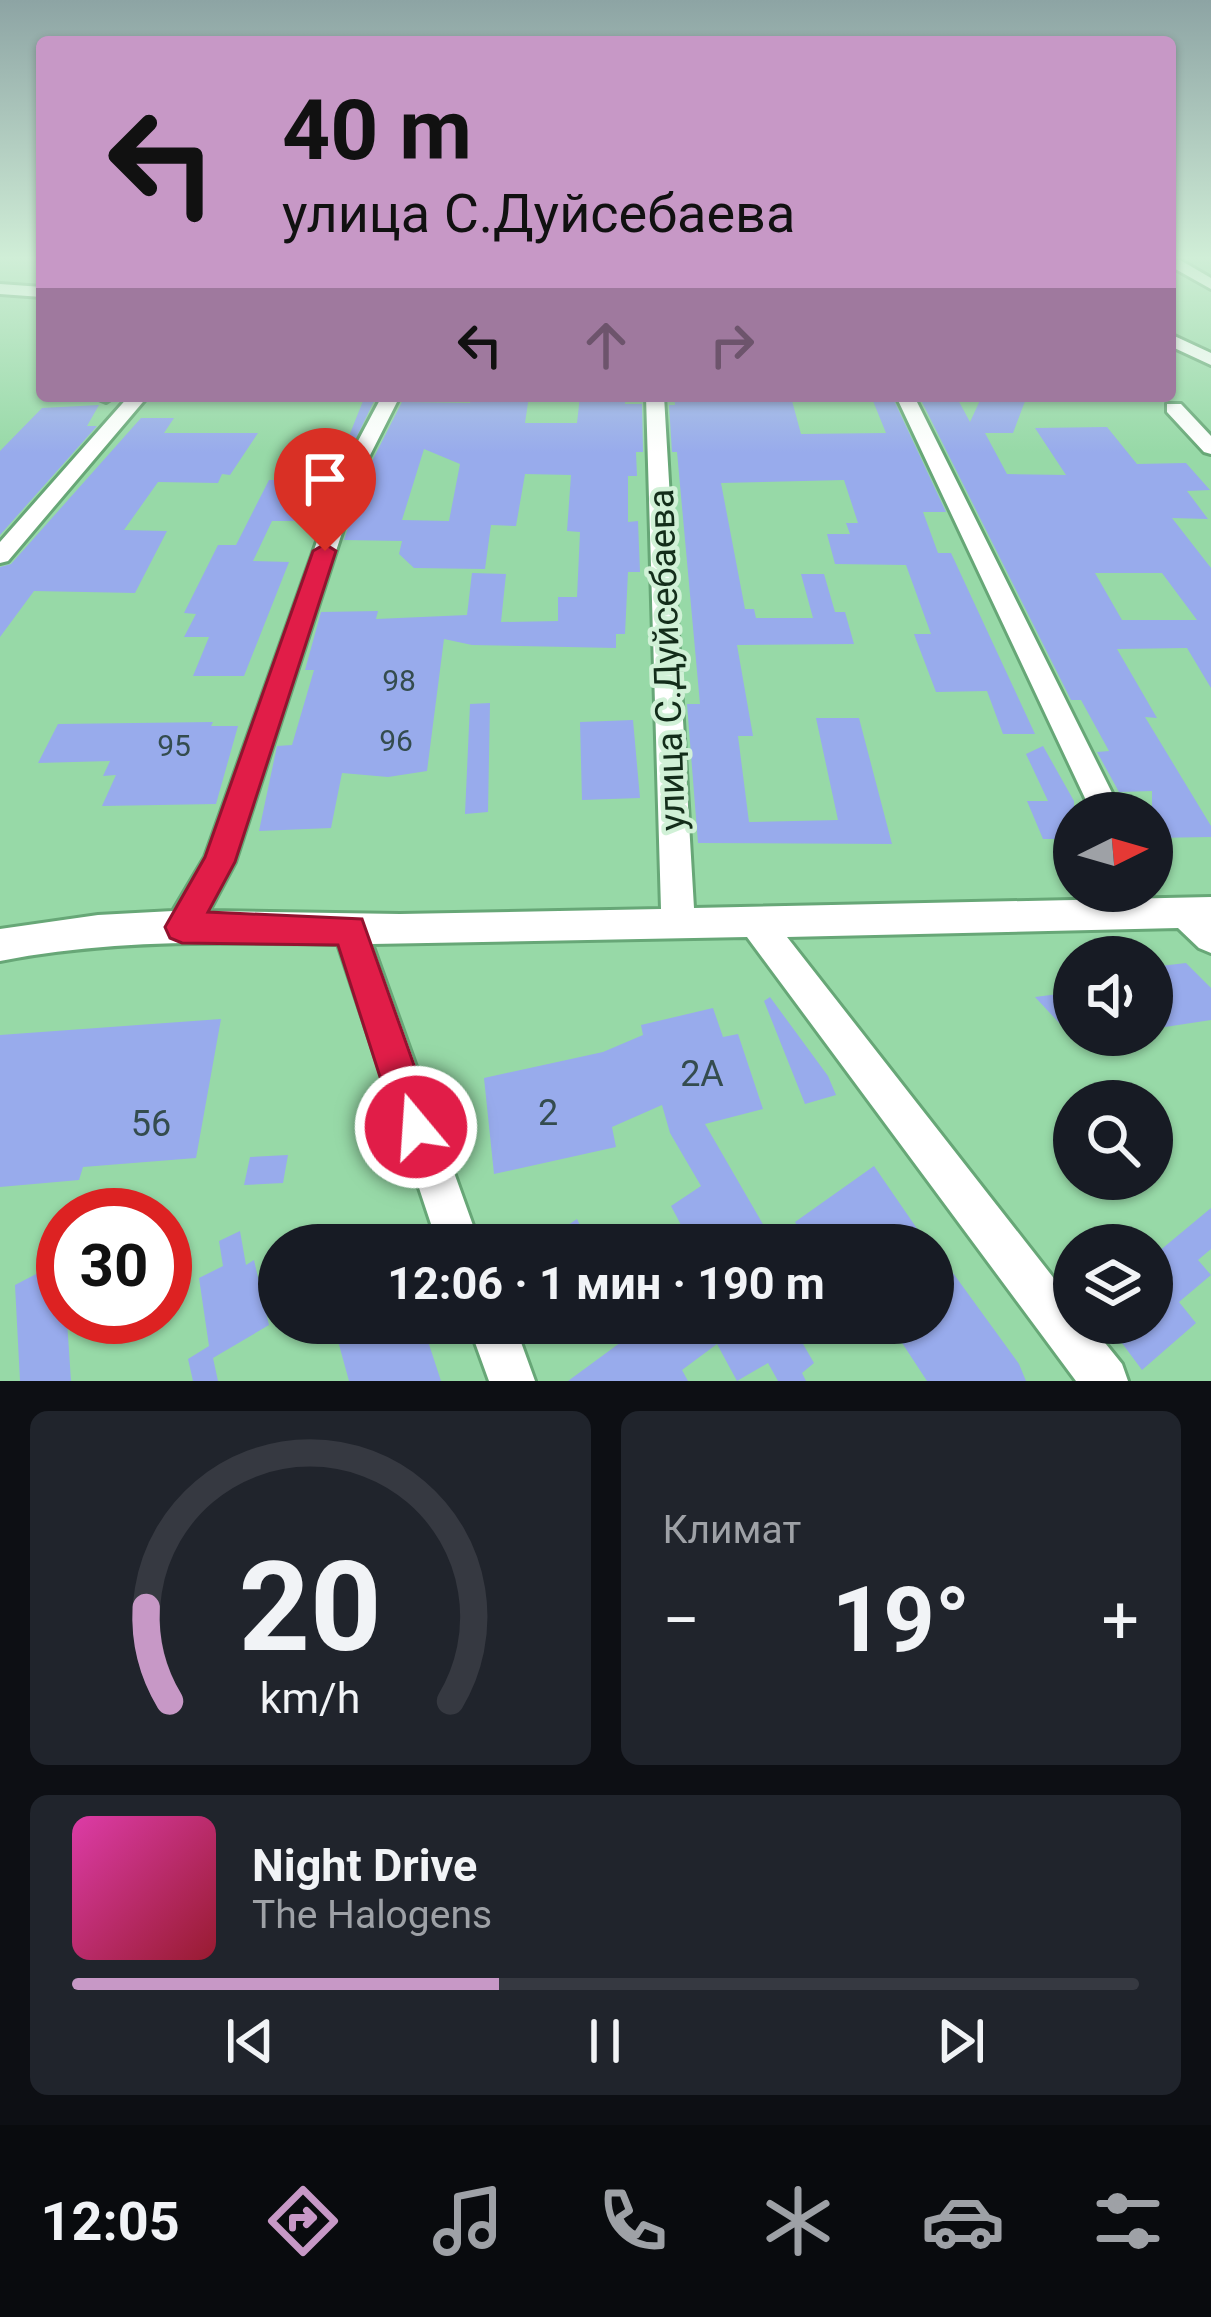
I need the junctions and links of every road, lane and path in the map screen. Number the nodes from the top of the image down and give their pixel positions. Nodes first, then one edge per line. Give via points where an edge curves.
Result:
1 (1176, 342) edge
2 (1211, 360) edge
3 (134, 402) edge
4 (388, 402) edge
5 (655, 402) edge
6 (908, 402) edge
7 (1174, 408) dead end
8 (1211, 448) edge
9 (0, 556) edge
10 (1097, 792) edge
11 (1175, 907) edge
12 (679, 923) junction
13 (758, 924) junction
14 (182, 927) junction
15 (350, 930) junction
16 (1211, 937) edge
17 (0, 945) edge
18 (452, 1224) edge
19 (499, 1344) edge
20 (512, 1381) edge
21 (1105, 1381) edge

1 - 2 street
3 - 9 street
4 - 14 street via 352,471 219,862
5 - 12 street, улица С.Дуйсебаева
6 - 10 street
7 - 8 street
11 - 13 street
11 - 16 street
12 - 13 street
12 - 15 street
13 - 21 street
14 - 15 street
14 - 17 street
15 - 18 street
19 - 20 street

